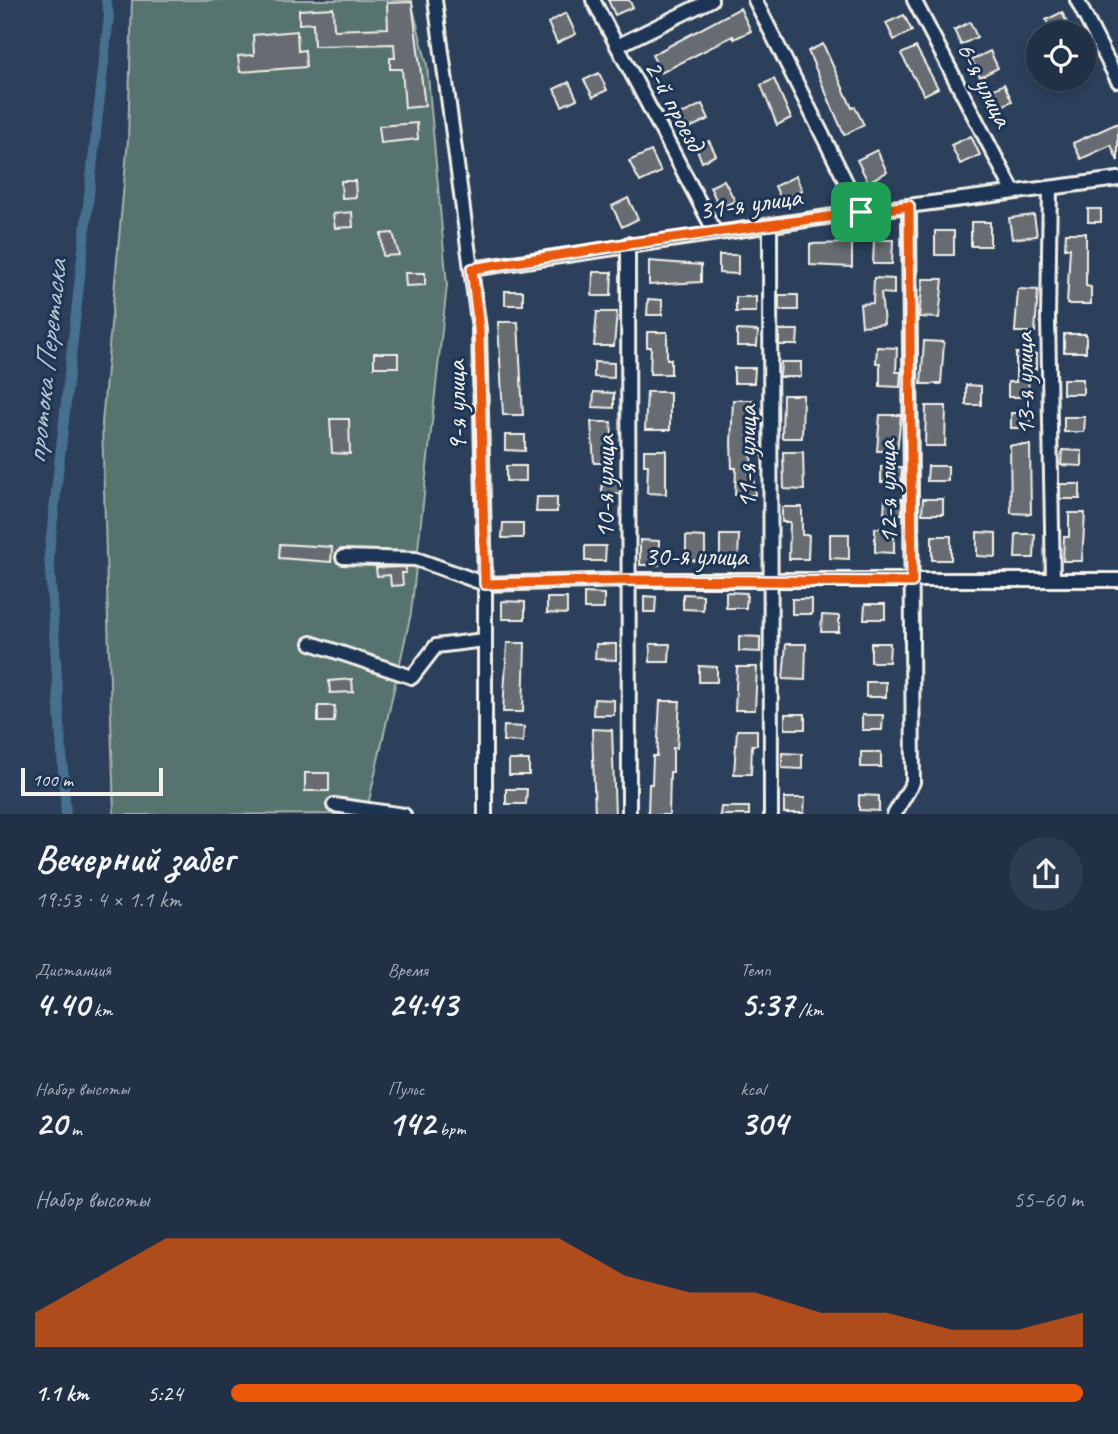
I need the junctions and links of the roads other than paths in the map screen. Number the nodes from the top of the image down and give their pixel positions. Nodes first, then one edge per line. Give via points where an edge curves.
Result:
1 (435, 0) edge
2 (593, 0) edge
3 (711, 0) edge
4 (755, 0) edge
5 (914, 0) edge
6 (1077, 0) edge
7 (617, 47) junction
8 (1118, 81) edge
9 (1118, 179) edge
10 (1050, 188) junction
11 (1013, 191) junction
12 (909, 206) junction
13 (861, 212) junction
14 (770, 226) junction
15 (715, 232) junction
16 (628, 244) junction
17 (472, 269) junction
18 (343, 557) dead end
19 (628, 580) junction
20 (771, 580) junction
21 (1053, 580) junction
22 (1118, 580) edge
23 (912, 582) junction
24 (485, 584) junction
25 (484, 640) junction
26 (311, 643) dead end
27 (334, 805) dead end
28 (404, 814) edge
29 (485, 814) edge
30 (629, 814) edge
31 (771, 814) edge
32 (894, 814) edge

1 - 17 street, 9-я улица
2 - 7 street, 2-й проезд
3 - 7 street
4 - 13 street
5 - 11 street, 6-я улица
6 - 8 street
7 - 15 street, 2-й проезд
9 - 10 street, 31-я улица
10 - 11 street, 31-я улица
10 - 21 street, 13-я улица
11 - 12 street, 31-я улица
12 - 13 street, 31-я улица
12 - 23 street, 12-я улица
13 - 14 street, 31-я улица
14 - 15 street, 31-я улица
14 - 20 street, 11-я улица
15 - 16 street, 31-я улица
16 - 17 street, 31-я улица
16 - 19 street, 10-я улица
17 - 24 street, 9-я улица via 479,329
18 - 24 street via 416,559
19 - 20 street, 30-я улица
19 - 24 street, 30-я улица
19 - 30 street, 10-я улица
20 - 23 street, 30-я улица
20 - 31 street, 11-я улица
21 - 22 street, 30-я улица
21 - 23 street, 30-я улица
23 - 32 street, 12-я улица via 913,782
24 - 25 street, 9-я улица
25 - 26 street via 436,646 412,677
25 - 29 street, 9-я улица
27 - 28 street

